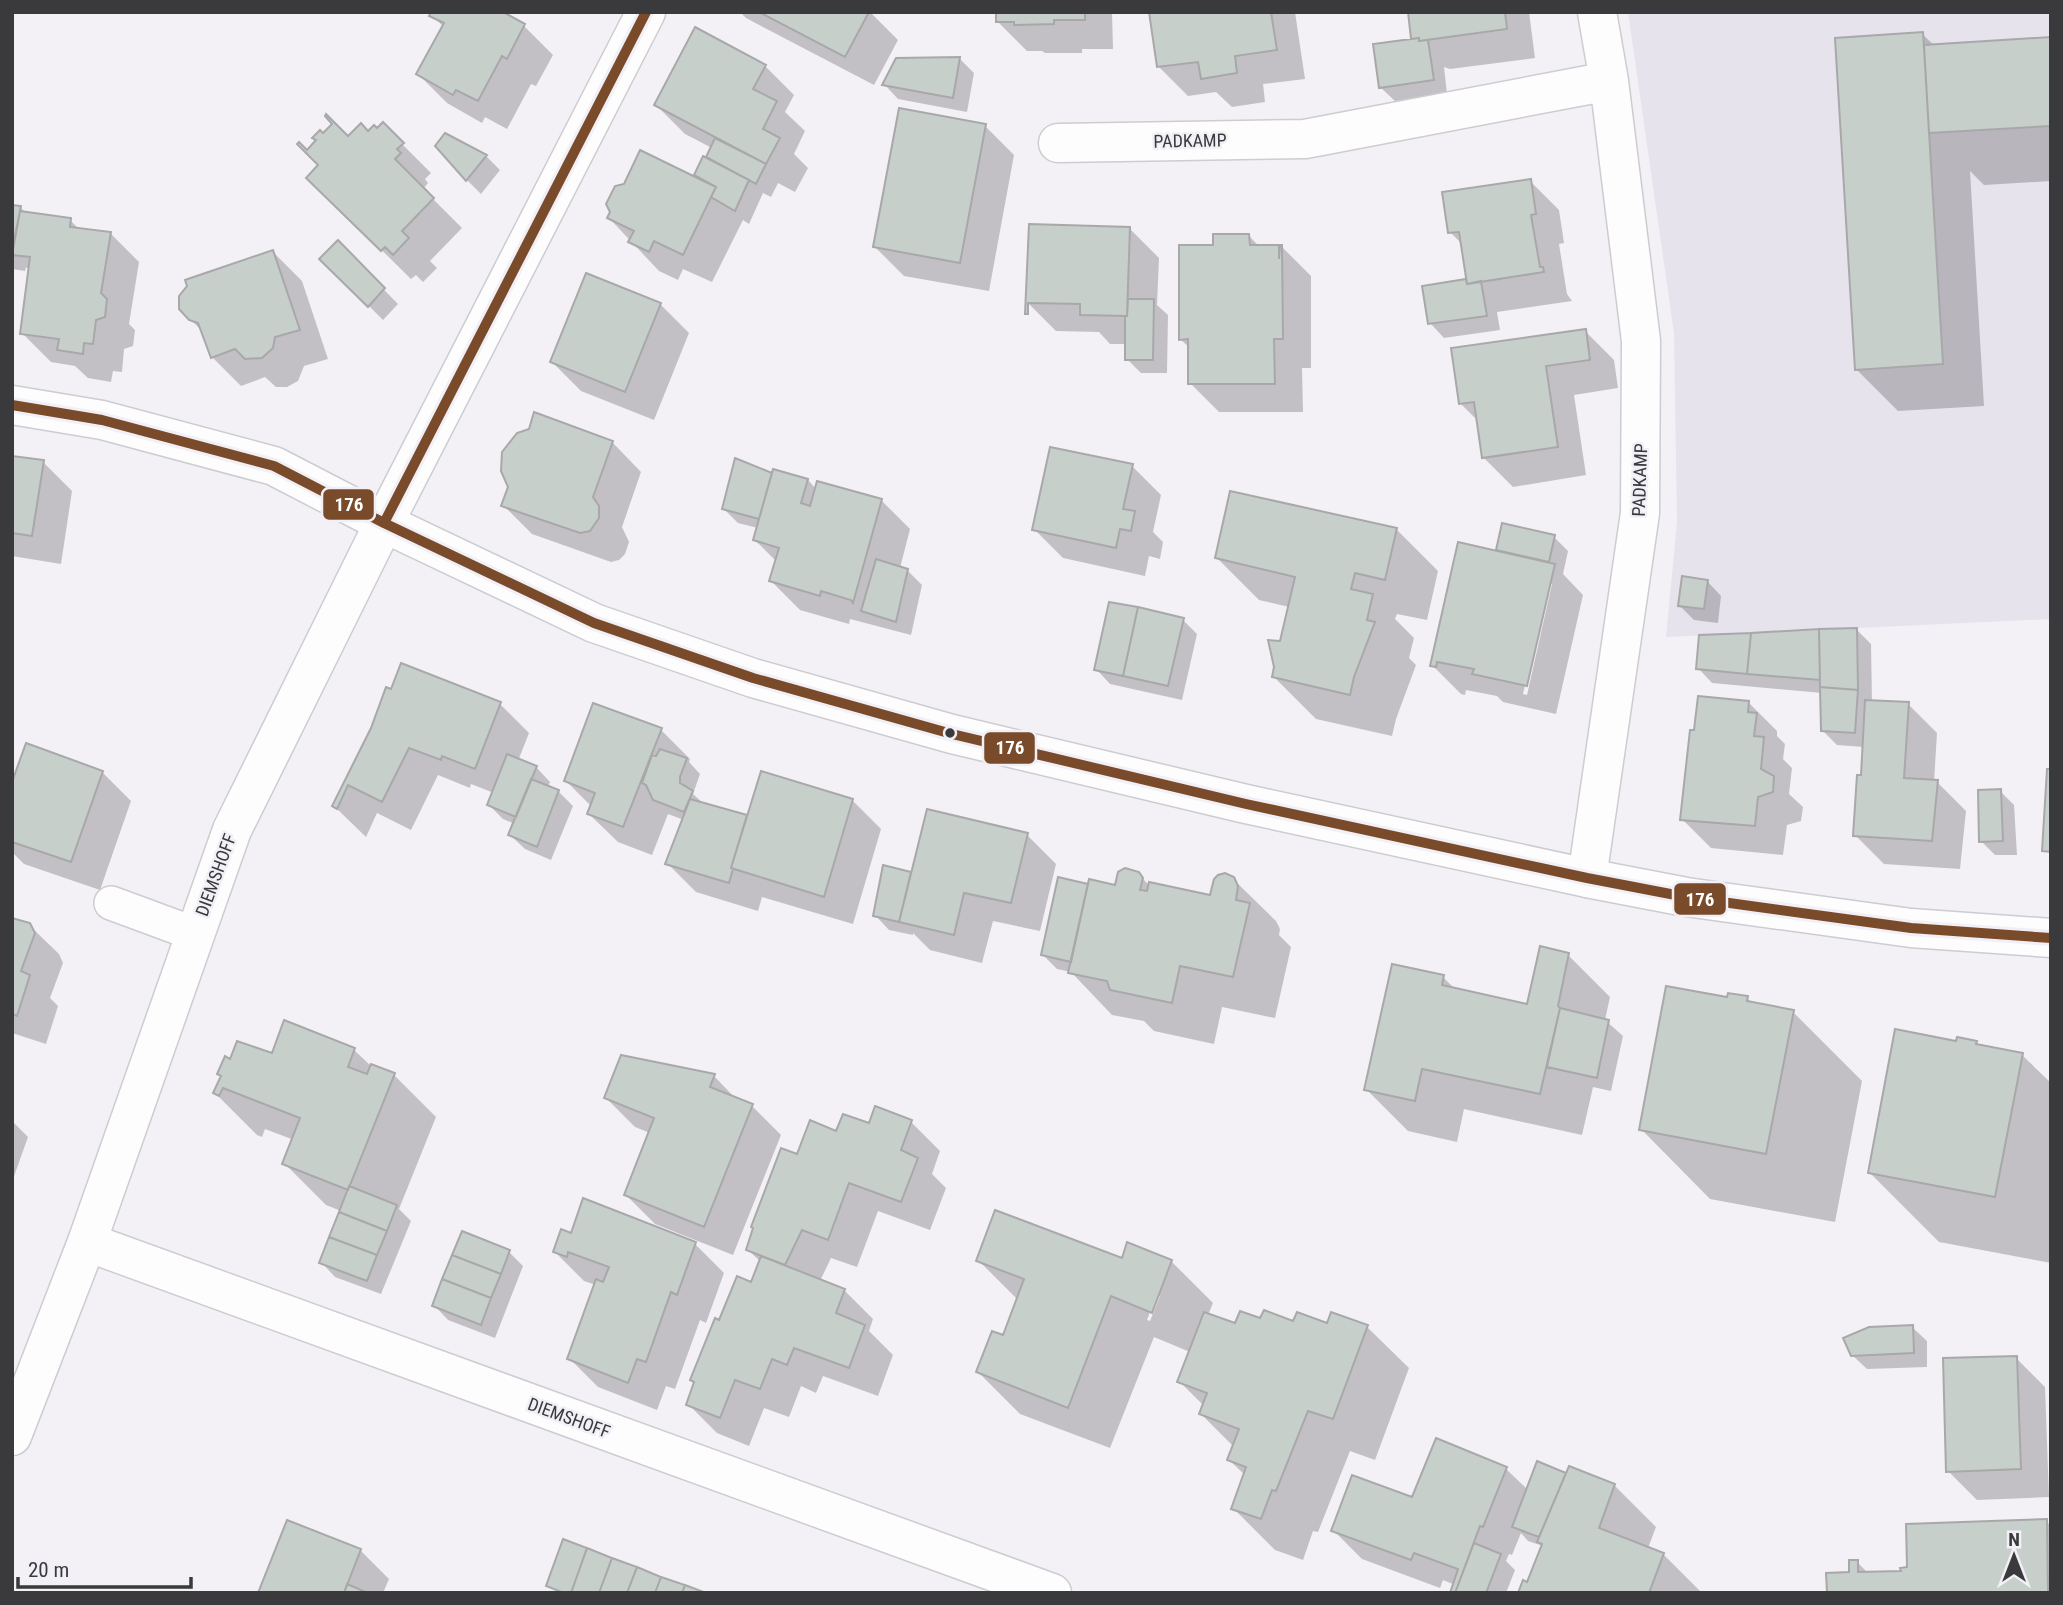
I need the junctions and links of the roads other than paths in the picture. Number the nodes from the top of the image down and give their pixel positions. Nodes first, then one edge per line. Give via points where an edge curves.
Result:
1 (646, 12) edge
2 (1597, 12) edge
3 (1609, 81) junction
4 (1058, 143) dead end
5 (12, 405) edge
6 (384, 523) junction
7 (1587, 878) junction
8 (111, 903) dead end
9 (195, 934) junction
10 (2051, 938) edge
11 (86, 1242) junction
12 (12, 1436) edge
13 (1052, 1593) edge

1 - 6 street, DIEMSHOFF
2 - 3 street, PADKAMP
3 - 4 street, PADKAMP via 1305,139
3 - 7 street, PADKAMP via 1641,341 1640,513
5 - 6 street via 103,420 274,466
6 - 7 street via 594,623 754,678 1039,756
6 - 9 street, DIEMSHOFF via 232,830
7 - 10 street via 1686,897 1911,928
8 - 9 lane
9 - 11 street, DIEMSHOFF
11 - 12 street, DIEMSHOFF
11 - 13 street, DIEMSHOFF

